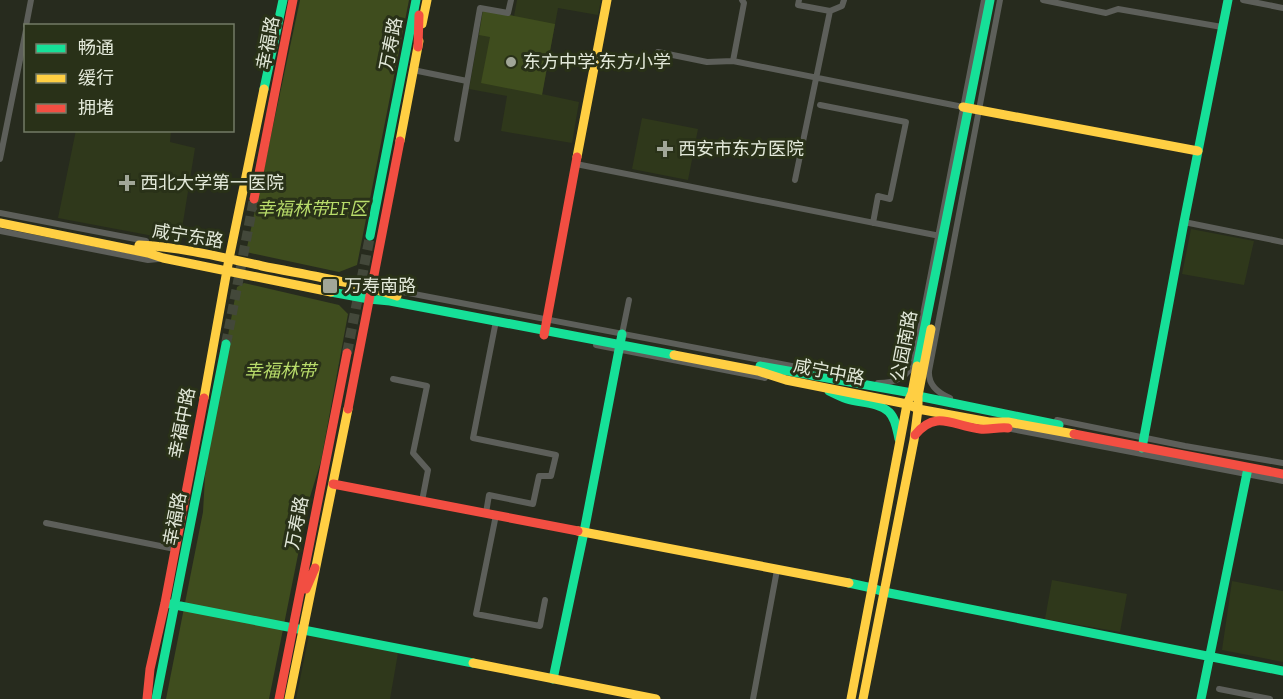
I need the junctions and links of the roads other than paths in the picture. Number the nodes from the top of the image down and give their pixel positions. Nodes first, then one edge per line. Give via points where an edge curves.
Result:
1 (31, 0) edge
2 (283, 0) edge
3 (291, 0) edge
4 (418, 0) edge
5 (427, 0) edge
6 (511, 0) edge
7 (607, 0) edge
8 (742, 0) edge
9 (799, 0) edge
10 (844, 0) edge
11 (984, 0) edge
12 (990, 0) edge
13 (995, 0) edge
14 (1000, 0) edge
15 (1042, 0) edge
16 (1228, 0) edge
17 (1243, 0) edge
18 (1283, 8) edge
19 (830, 11) junction
20 (27, 24) edge
21 (1222, 27) junction
22 (24, 38) edge
23 (418, 47) junction
24 (658, 52) dead end
25 (733, 61) junction
26 (413, 70) junction
27 (816, 77) junction
28 (467, 81) junction
29 (820, 105) dead end
30 (971, 109) junction
31 (457, 138) dead end
32 (1198, 151) junction
33 (0, 159) edge
34 (576, 164) junction
35 (795, 180) dead end
36 (255, 199) tunnel mouth
37 (0, 213) edge
38 (0, 218) edge
39 (1184, 222) junction
40 (0, 223) edge
41 (873, 223) junction
42 (0, 231) edge
43 (370, 236) tunnel mouth
44 (946, 237) junction
45 (1283, 242) edge
46 (163, 246) junction
47 (163, 258) junction
48 (229, 259) junction
49 (227, 271) junction
50 (371, 288) junction
51 (369, 299) junction
52 (629, 300) dead end
53 (495, 326) junction
54 (545, 327) junction
55 (620, 342) junction
56 (226, 344) tunnel mouth
57 (347, 353) tunnel mouth
58 (393, 379) dead end
59 (878, 383) junction
60 (821, 387) junction
61 (887, 388) junction
62 (915, 395) junction
63 (907, 404) junction
64 (969, 406) junction
65 (918, 408) junction
66 (989, 422) junction
67 (1008, 428) junction
68 (914, 440) junction
69 (1143, 442) junction
70 (899, 447) junction
71 (1283, 463) edge
72 (1283, 470) edge
73 (1247, 471) junction
74 (1283, 474) edge
75 (1283, 481) edge
76 (333, 484) junction
77 (422, 501) junction
78 (486, 513) junction
79 (496, 515) junction
80 (46, 523) dead end
81 (584, 532) junction
82 (175, 549) junction
83 (315, 568) junction
84 (777, 570) junction
85 (872, 588) junction
86 (884, 592) junction
87 (545, 600) dead end
88 (170, 604) junction
89 (296, 611) junction
90 (298, 629) junction
91 (1209, 657) junction
92 (1283, 671) edge
93 (553, 679) junction
94 (602, 688) junction
95 (1219, 689) dead end
96 (147, 699) edge
97 (156, 699) edge
98 (279, 699) edge
99 (289, 699) edge
100 (600, 699) edge
101 (656, 699) edge
102 (753, 699) edge
103 (851, 699) edge
104 (863, 699) edge
105 (1201, 699) edge
106 (1270, 699) edge

1 - 20 street
2 - 48 main road, 幸福中路
3 - 36 main road, 幸福路
4 - 23 main road
4 - 43 main road, 万寿路
5 - 23 main road
6 - 28 street via 508,14 480,8
7 - 34 main road
8 - 25 street
9 - 19 street via 798,5
10 - 19 street via 842,6
11 - 30 street
12 - 30 main road, 公园南路
13 - 30 main road, 公园南路
14 - 30 street
15 - 21 street via 1106,13 1119,9
16 - 21 main road
17 - 18 street
19 - 27 street
21 - 32 main road
22 - 33 street
23 - 26 main road
24 - 25 street via 708,62
25 - 27 street
26 - 28 street
26 - 50 main road
27 - 30 street
27 - 35 street
28 - 31 street
29 - 41 street via 906,122 890,199 878,196
30 - 32 main road
30 - 44 main road, 公园南路
32 - 39 main road
34 - 41 street
34 - 54 main road
37 - 46 street
38 - 46 main road, 咸宁东路
39 - 45 street
39 - 69 main road
40 - 47 main road, 咸宁东路
41 - 44 street
42 - 47 street via 148,260
44 - 59 street via 912,367 901,378
44 - 62 main road, 公园南路
44 - 64 street via 928,375 938,392
46 - 48 main road, 咸宁东路
47 - 49 main road, 咸宁东路
48 - 49 main road, 幸福中路
48 - 50 main road, 咸宁东路
49 - 51 main road, 咸宁东路
49 - 82 main road, 幸福中路
50 - 51 main road
50 - 54 main road, 咸宁中路
51 - 53 street
51 - 54 main road, 咸宁中路
51 - 76 main road
52 - 55 street
53 - 54 street
53 - 78 street via 473,438 556,455 551,476 539,476 533,504 489,495
54 - 55 main road, 咸宁中路
55 - 59 street
55 - 60 main road, 咸宁中路
55 - 61 main road, 咸宁中路
55 - 81 main road
56 - 88 main road, 幸福路
57 - 89 main road, 万寿路
58 - 77 street via 427,386 413,453 428,470
59 - 61 street
60 - 63 main road, 咸宁中路
60 - 70 main road via 887,410 895,423
61 - 62 main road, 咸宁中路
62 - 63 main road, 公园南路
62 - 64 main road, 咸宁中路
62 - 65 main road, 公园南路
63 - 65 main road, 咸宁中路
63 - 70 main road, 公园南路
64 - 69 main road, 咸宁中路
65 - 66 main road, 咸宁中路
65 - 68 main road, 公园南路
66 - 67 street
66 - 69 main road, 咸宁中路
67 - 68 main road via 983,429 935,420 919,429
67 - 73 street
68 - 86 main road, 公园南路
69 - 71 street
69 - 72 main road, 咸宁中路
69 - 73 main road, 咸宁中路
70 - 85 main road, 公园南路
73 - 74 main road, 咸宁中路
73 - 75 street
73 - 91 main road
76 - 77 main road
76 - 83 main road
77 - 78 main road
78 - 79 main road
79 - 81 main road
79 - 87 street via 476,614 540,626
80 - 82 street
81 - 84 main road
81 - 93 main road
82 - 88 main road, 幸福中路
83 - 89 main road
83 - 90 main road
84 - 85 main road
84 - 102 street
85 - 86 main road
85 - 103 main road, 公园南路
86 - 91 main road
86 - 104 main road, 公园南路
88 - 90 main road
88 - 96 main road, 幸福中路 via 150,669
88 - 97 main road, 幸福路
89 - 90 main road, 万寿路
90 - 93 main road
90 - 98 main road, 万寿路
90 - 99 main road
91 - 92 main road
91 - 105 main road
93 - 94 main road
94 - 100 main road
94 - 101 main road
95 - 106 street

